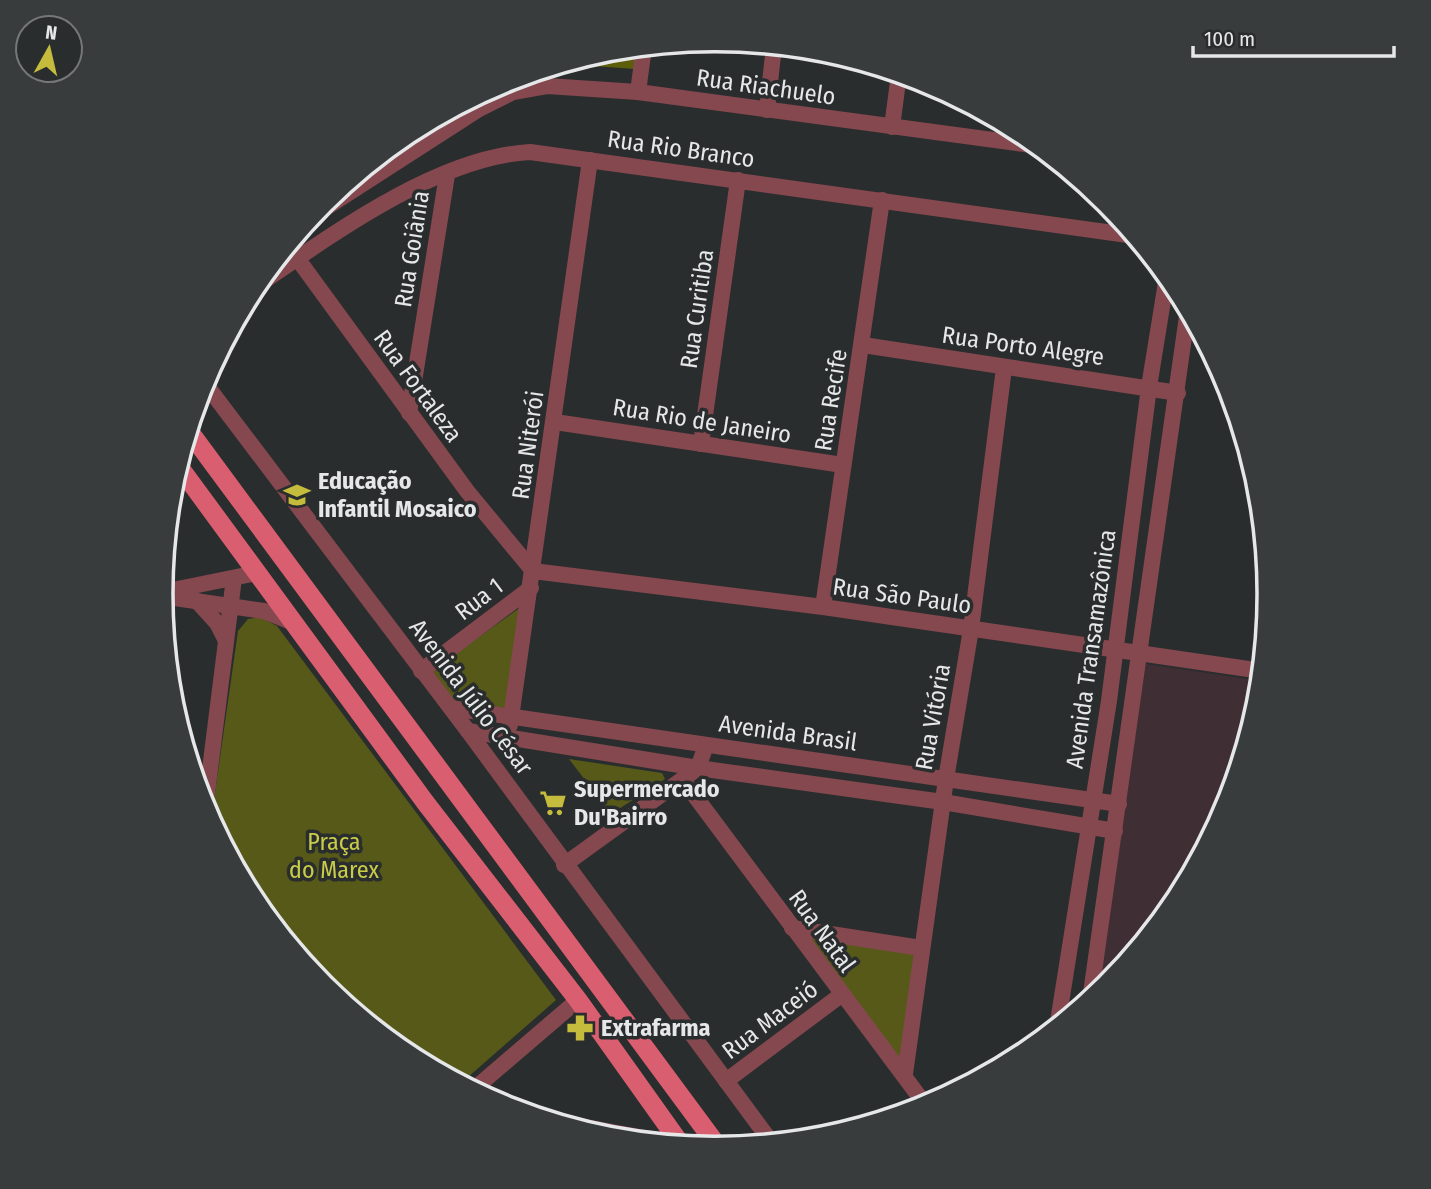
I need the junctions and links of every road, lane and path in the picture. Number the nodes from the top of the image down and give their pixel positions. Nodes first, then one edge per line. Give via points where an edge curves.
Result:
1 (773, 56) edge
2 (643, 57) edge
3 (898, 84) edge
4 (513, 92) edge
5 (513, 92) edge
6 (638, 92) junction
7 (767, 110) junction
8 (892, 127) junction
9 (1016, 143) edge
10 (590, 160) junction
11 (447, 175) junction
12 (738, 180) junction
13 (364, 182) edge
14 (882, 200) junction
15 (1120, 234) edge
16 (297, 258) junction
17 (285, 266) edge
18 (1165, 291) edge
19 (1186, 326) edge
20 (863, 345) junction
21 (1004, 368) junction
22 (1149, 387) junction
23 (213, 393) edge
24 (1178, 393) junction
25 (409, 413) junction
26 (555, 422) junction
27 (196, 440) edge
28 (701, 444) junction
29 (843, 465) junction
30 (187, 477) edge
31 (534, 571) junction
32 (256, 573) junction
33 (234, 578) junction
34 (531, 588) junction
35 (173, 591) edge
36 (173, 596) edge
37 (197, 601) junction
38 (231, 606) junction
39 (823, 607) junction
40 (296, 624) junction
41 (971, 629) junction
42 (227, 644) junction
43 (1115, 649) junction
44 (1141, 653) junction
45 (1252, 670) edge
46 (421, 671) junction
47 (451, 708) junction
48 (511, 716) junction
49 (468, 731) junction
50 (508, 737) junction
51 (706, 745) junction
52 (698, 768) junction
53 (946, 779) junction
54 (683, 780) junction
55 (208, 785) edge
56 (1093, 800) junction
57 (943, 802) junction
58 (1119, 804) junction
59 (1089, 827) junction
60 (1115, 831) junction
61 (564, 865) junction
62 (792, 928) junction
63 (921, 948) junction
64 (1092, 984) edge
65 (841, 995) junction
66 (578, 1000) junction
67 (1059, 1013) edge
68 (905, 1074) junction
69 (726, 1081) junction
70 (481, 1083) edge
71 (920, 1096) edge
72 (765, 1134) edge
73 (674, 1135) edge
74 (710, 1136) edge

1 - 7 street
2 - 6 street
3 - 8 street
4 - 6 street, Rua Riachuelo via 562,85
5 - 13 street, Rua Riachuelo via 443,130
6 - 7 street, Rua Riachuelo
7 - 8 street, Rua Riachuelo
8 - 9 street, Rua Riachuelo
10 - 11 street, Rua Rio Branco via 511,153 469,163
10 - 12 street, Rua Rio Branco
10 - 26 street, Rua Niterói
11 - 16 street, Rua Rio Branco via 405,192
11 - 25 street, Rua Goiânia
12 - 14 street, Rua Rio Branco
12 - 28 street, Rua Curitiba
14 - 15 street, Rua Rio Branco
14 - 20 street, Rua Recife
16 - 17 street, Rua Rio Branco
16 - 25 street, Rua Fortaleza
18 - 22 street, Avenida Transamazônica
19 - 24 street, Avenida Transamazônica
20 - 21 street, Rua Porto Alegre
20 - 29 street, Rua Recife
21 - 22 street, Rua Porto Alegre
21 - 41 street, Rua Vitória
22 - 24 street, Rua Porto Alegre
22 - 43 street, Avenida Transamazônica
23 - 46 street, Avenida Júlio César
24 - 44 street, Avenida Transamazônica
25 - 31 street, Rua Fortaleza via 510,547
26 - 28 street, Rua Rio de Janeiro
26 - 31 street, Rua Niterói
27 - 74 main road
28 - 29 street, Rua Rio de Janeiro
29 - 39 street, Rua Recife
30 - 32 main road
31 - 34 street, Rua Niterói
31 - 39 street, Rua São Paulo
32 - 33 street
32 - 40 main road
33 - 35 street
33 - 38 street
34 - 46 street, Rua 1
34 - 48 street, Rua Niterói
36 - 37 street
37 - 38 street
37 - 42 street via 217,623
38 - 40 street via 264,611
38 - 42 street
39 - 41 street, Rua São Paulo
40 - 66 main road via 425,802
41 - 43 street, Rua São Paulo
41 - 53 street, Rua Vitória
42 - 55 street
43 - 44 street, Rua São Paulo
43 - 56 street, Avenida Transamazônica
44 - 45 street, Rua São Paulo
44 - 58 street, Avenida Transamazônica
46 - 47 street, Avenida Júlio César
47 - 48 street, Avenida Brasil
47 - 49 street, Avenida Júlio César
48 - 50 street, Rua Niterói
48 - 51 street, Avenida Brasil
49 - 50 street, Avenida Brasil
49 - 61 street, Avenida Júlio César
50 - 52 street, Avenida Brasil
51 - 52 street
51 - 53 street, Avenida Brasil
52 - 54 street
52 - 57 street, Avenida Brasil
53 - 56 street, Avenida Brasil
53 - 57 street, Rua Vitória
54 - 61 street
54 - 62 street, Rua Natal
56 - 58 street, Avenida Brasil
56 - 59 street, Avenida Transamazônica
57 - 59 street, Avenida Brasil
57 - 63 street, Rua Vitória
58 - 60 street, Avenida Transamazônica
59 - 60 street, Avenida Brasil
59 - 67 street, Avenida Transamazônica
60 - 64 street, Avenida Transamazônica
61 - 69 street, Avenida Júlio César
62 - 63 street
62 - 65 street, Rua Natal
63 - 68 street, Rua Vitória
65 - 68 street, Rua Natal
65 - 69 street, Rua Maceió
66 - 70 street
66 - 73 main road
68 - 71 street, Rua Natal
69 - 72 street, Avenida Júlio César

